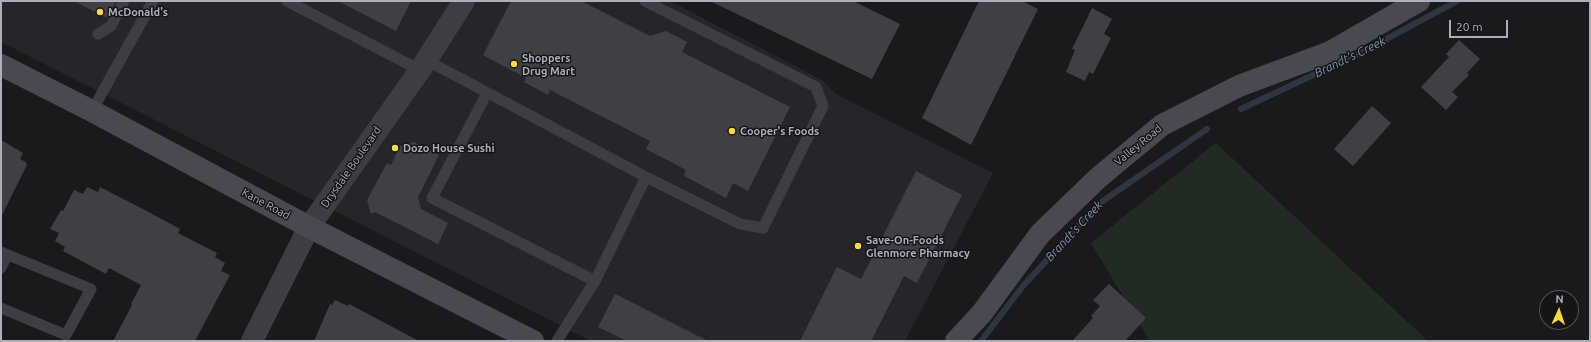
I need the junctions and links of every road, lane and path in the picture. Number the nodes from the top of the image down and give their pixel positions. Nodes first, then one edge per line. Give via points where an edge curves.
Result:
1 (124, 1) edge
2 (153, 1) edge
3 (287, 1) edge
4 (464, 1) edge
5 (645, 1) edge
6 (1419, 1) edge
7 (98, 34) dead end
8 (1, 65) edge
9 (423, 65) junction
10 (487, 93) junction
11 (92, 111) junction
12 (646, 178) junction
13 (309, 227) junction
14 (4, 254) edge
15 (1, 268) edge
16 (595, 281) junction
17 (1, 308) edge
18 (252, 341) edge
19 (533, 341) edge
20 (557, 341) edge
21 (956, 341) edge

1 - 7 lane via 111,26
2 - 11 lane
3 - 9 lane
4 - 9 street, Drysdale Boulevard
5 - 12 lane via 816,87 823,106 763,228 740,224
6 - 21 street, Valley Road via 1330,52 1239,86 1162,125 1098,178 1040,234 982,312
8 - 11 street, Kane Road
9 - 10 lane
9 - 13 street, Drysdale Boulevard
10 - 12 lane
10 - 16 lane via 432,198
11 - 13 street, Kane Road
12 - 16 lane
13 - 18 street, Drysdale Boulevard
13 - 19 street, Kane Road
14 - 15 lane
14 - 17 lane via 91,289 66,335
16 - 20 lane

